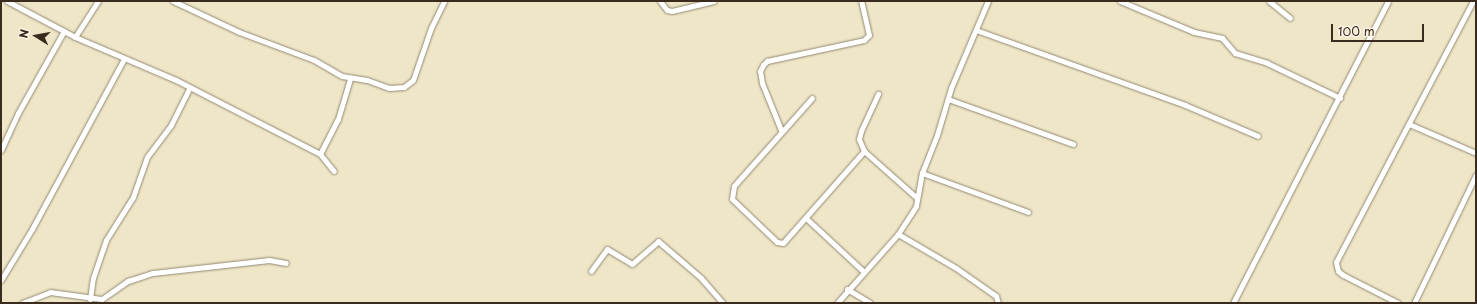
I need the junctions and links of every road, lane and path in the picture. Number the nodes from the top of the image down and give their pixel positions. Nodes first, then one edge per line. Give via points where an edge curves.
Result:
1 (7, 1) edge
2 (98, 1) edge
3 (173, 1) edge
4 (444, 1) edge
5 (660, 1) edge
6 (714, 1) edge
7 (861, 1) edge
8 (988, 1) edge
9 (1120, 1) edge
10 (1269, 1) edge
11 (1388, 1) edge
12 (1474, 1) edge
13 (1290, 18) dead end
14 (64, 30) junction
15 (976, 30) junction
16 (75, 37) junction
17 (124, 59) junction
18 (350, 79) junction
19 (190, 87) junction
20 (878, 94) dead end
21 (812, 98) dead end
22 (1340, 98) junction
23 (948, 99) junction
24 (1409, 124) junction
25 (781, 130) junction
26 (1258, 136) dead end
27 (1073, 144) dead end
28 (1, 150) edge
29 (864, 152) junction
30 (1476, 153) edge
31 (320, 154) junction
32 (334, 171) dead end
33 (922, 173) junction
34 (1476, 175) edge
35 (917, 198) junction
36 (1028, 212) dead end
37 (807, 219) junction
38 (898, 234) junction
39 (286, 262) dead end
40 (591, 271) dead end
41 (864, 272) junction
42 (1, 280) edge
43 (847, 289) junction
44 (90, 299) junction
45 (22, 303) edge
46 (723, 303) edge
47 (837, 303) edge
48 (870, 303) edge
49 (998, 303) edge
50 (1233, 303) edge
51 (1398, 303) edge
52 (1414, 303) edge

1 - 14 street
2 - 16 street
3 - 18 street via 256,40 314,60
4 - 18 street via 431,28 416,75 409,84 389,88 367,80
5 - 6 street via 667,10 672,11
7 - 25 street via 869,35 864,40 763,65 760,72 762,83
8 - 15 street
9 - 22 street via 1194,32 1222,38 1235,53 1267,62
10 - 13 street
11 - 22 street
12 - 24 street
14 - 16 street
14 - 28 street via 18,113
15 - 23 street
15 - 26 street via 1185,105
16 - 17 street
17 - 19 street
17 - 42 street via 36,222
18 - 31 street via 338,119
19 - 31 street
19 - 44 street via 171,125 147,157 133,197 106,240 93,278
20 - 29 street via 859,139
21 - 25 street
22 - 50 street
23 - 27 street
23 - 33 street via 938,135
24 - 30 street
24 - 51 street via 1336,262 1338,271 1343,275
25 - 37 street via 734,186 732,200 777,242 783,243
29 - 35 street
29 - 37 street
31 - 32 street
33 - 35 street
33 - 36 street
34 - 52 street
35 - 38 street via 916,206
37 - 41 street
38 - 41 street
38 - 49 street via 996,296
39 - 44 street via 269,260 144,274 128,281 108,297
40 - 46 street via 607,249 632,264 658,241 702,278
41 - 43 street
43 - 47 street
43 - 48 street
44 - 45 street via 50,292

